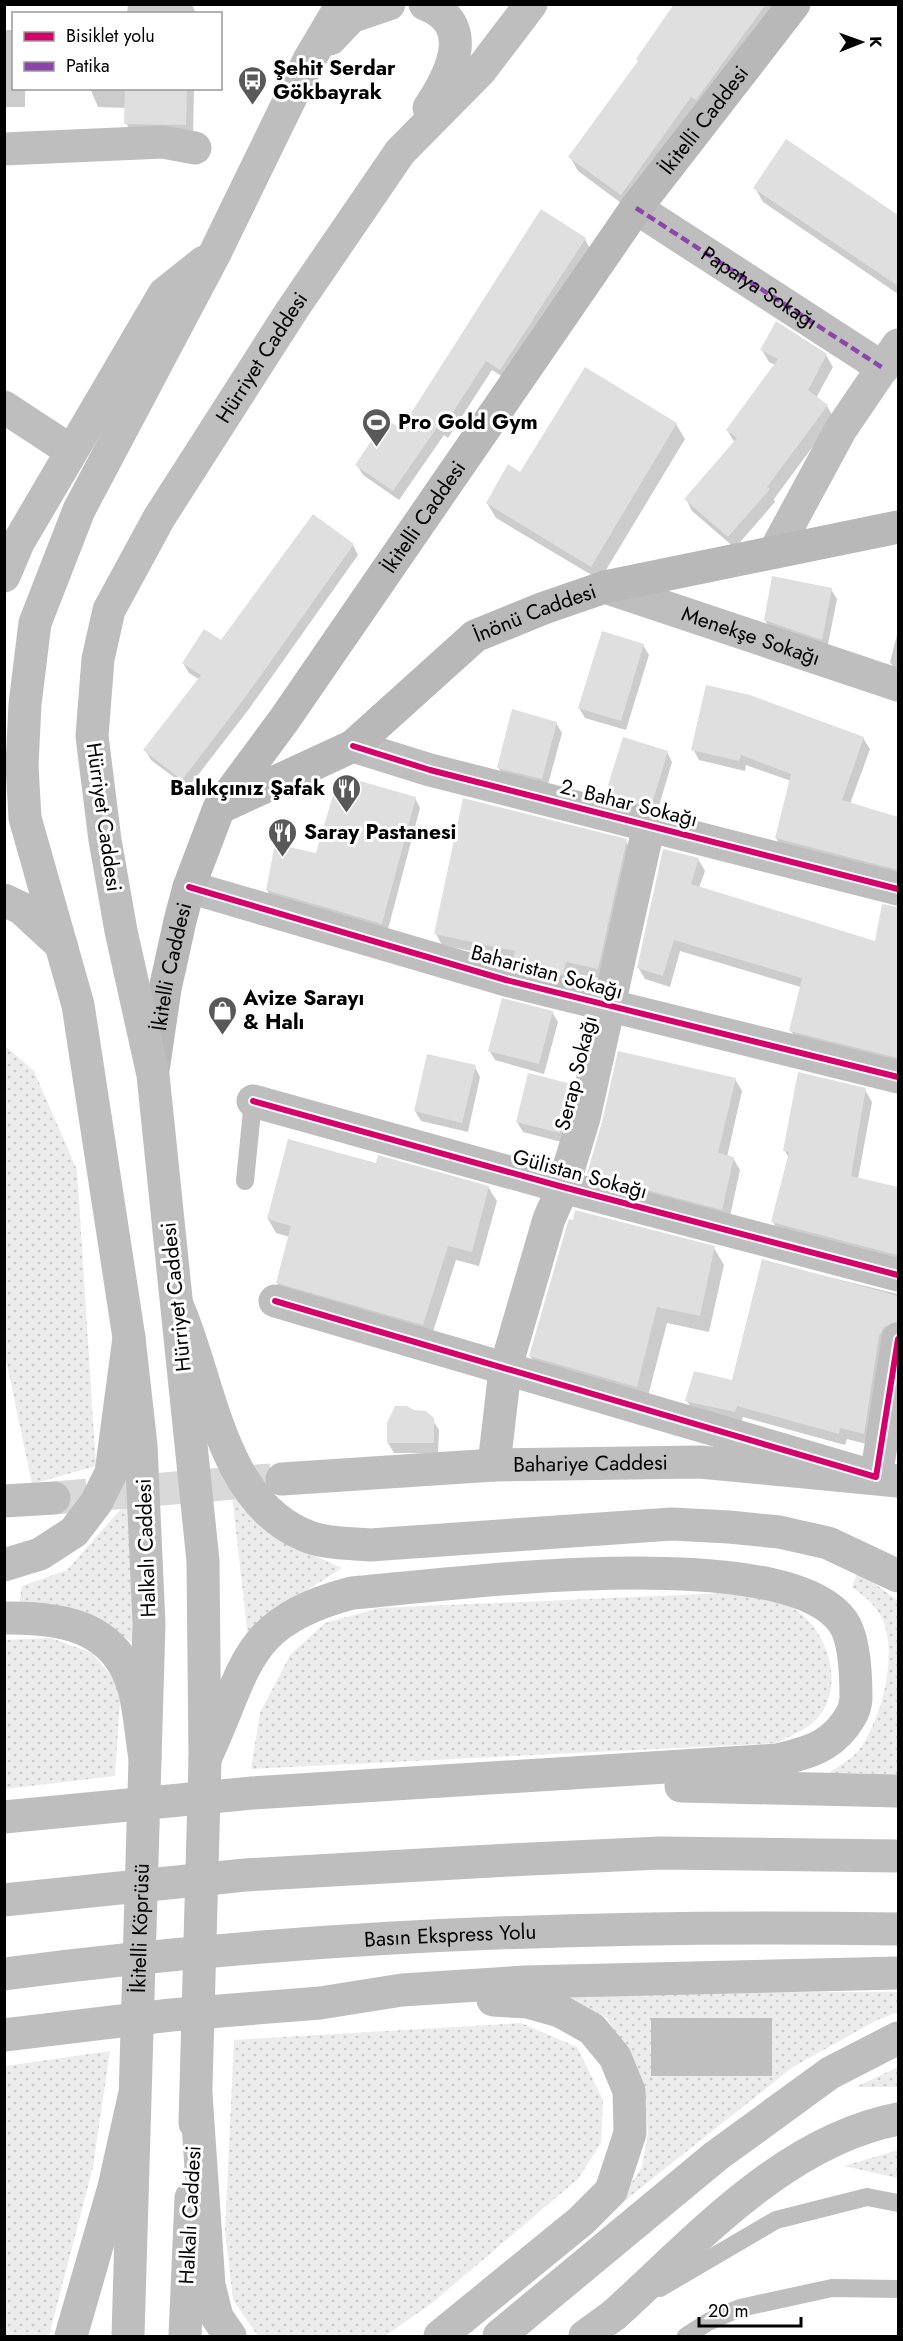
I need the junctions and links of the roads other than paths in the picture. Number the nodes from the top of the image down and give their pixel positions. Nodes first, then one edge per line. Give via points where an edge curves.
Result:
1 (322, 4) edge
2 (342, 4) edge
3 (389, 4) edge
4 (425, 4) edge
5 (531, 4) edge
6 (794, 4) edge
7 (309, 60) junction
8 (195, 148) dead end
9 (4, 149) edge
10 (400, 152) junction
11 (636, 208) junction
12 (215, 253) junction
13 (891, 357) edge
14 (4, 407) edge
15 (71, 452) junction
16 (898, 527) edge
17 (775, 551) junction
18 (4, 576) edge
19 (605, 587) junction
20 (898, 685) edge
21 (353, 746) junction
22 (219, 808) junction
23 (649, 825) junction
24 (189, 887) junction
25 (898, 889) edge
26 (4, 900) edge
27 (61, 945) junction
28 (609, 1005) junction
29 (153, 1075) junction
30 (898, 1077) edge
31 (253, 1101) joint
32 (245, 1181) dead end
33 (563, 1187) junction
34 (898, 1275) edge
35 (275, 1301) dead end
36 (177, 1307) junction
37 (129, 1338) junction
38 (898, 1338) edge
39 (505, 1370) junction
40 (494, 1466) junction
41 (282, 1479) tunnel mouth
42 (887, 1479) edge
43 (54, 1498) tunnel mouth
44 (4, 1501) edge
45 (4, 1565) edge
46 (898, 1576) edge
47 (4, 1618) edge
48 (145, 1758) junction
49 (205, 1759) junction
50 (572, 1775) junction
51 (898, 1791) edge
52 (4, 1817) edge
53 (898, 1856) edge
54 (4, 1900) edge
55 (898, 1929) edge
56 (898, 1973) edge
57 (4, 1974) edge
58 (320, 2002) junction
59 (8, 2034) edge
60 (898, 2038) edge
61 (196, 2094) junction
62 (134, 2097) junction
63 (898, 2119) edge
64 (898, 2203) edge
65 (129, 2235) junction
66 (558, 2289) junction
67 (898, 2289) edge
68 (614, 2315) junction
69 (71, 2337) edge
70 (106, 2337) edge
71 (128, 2337) edge
72 (185, 2337) edge
73 (230, 2337) edge
74 (440, 2337) edge
75 (499, 2337) edge
76 (514, 2337) edge
77 (585, 2337) edge
78 (686, 2337) edge

1 - 7 main road
2 - 7 main road
3 - 7 main road via 351,17
4 - 10 main road via 441,10 452,24 457,44 446,82
5 - 10 main road, Hürriyet Caddesi via 480,71
6 - 11 main road, İkitelli Caddesi
7 - 12 main road
8 - 9 main road via 163,142
10 - 29 main road, Hürriyet Caddesi via 159,518 109,610 98,659 92,736 121,931
11 - 13 main road, Papatya Sokağı
11 - 22 main road, İkitelli Caddesi via 284,720
12 - 15 main road via 164,294
12 - 27 main road via 79,510 35,623 25,704 25,818
13 - 17 main road via 841,429
14 - 15 main road
15 - 18 main road via 18,543
16 - 17 main road, İnönü Caddesi
17 - 19 main road, İnönü Caddesi
19 - 20 main road, Menekşe Sokağı
19 - 21 main road, İnönü Caddesi via 475,636
21 - 22 main road, İnönü Caddesi
21 - 23 main road, 2. Bahar Sokağı via 430,770
22 - 24 main road, İkitelli Caddesi
23 - 25 main road, 2. Bahar Sokağı
23 - 28 main road, Serap Sokağı
24 - 28 main road, Baharistan Sokağı via 506,980
24 - 29 main road, İkitelli Caddesi via 165,989
26 - 27 main road via 21,908
27 - 37 main road via 78,1005
28 - 30 main road, Baharistan Sokağı
28 - 33 main road, Serap Sokağı via 584,1118
29 - 36 main road, Hürriyet Caddesi
31 - 32 lane
31 - 33 main road, Gülistan Sokağı
33 - 34 main road, Gülistan Sokağı
33 - 39 main road, Serap Sokağı via 549,1219
35 - 39 main road
36 - 46 main road via 222,1441 243,1482 282,1523 303,1534 325,1542 370,1545 672,1524 729,1527 779,1532 828,1543
36 - 49 main road, Hürriyet Caddesi via 203,1561
37 - 45 main road via 111,1473 96,1503 74,1532 40,1554
37 - 48 main road, Halkalı Caddesi via 147,1536
38 - 42 main road
39 - 40 main road, Serap Sokağı
39 - 42 main road
40 - 41 main road, Bahariye Caddesi
40 - 42 main road, Bahariye Caddesi via 700,1462
43 - 44 main road
47 - 48 main road via 57,1620 85,1628 113,1649 126,1667 134,1690
48 - 62 main road, İkitelli Köprüsü
49 - 50 main road via 238,1678 268,1632 316,1602 352,1593 650,1572 789,1588 814,1598 844,1623 853,1656 855,1710 834,1738 815,1750 778,1760
49 - 61 main road
50 - 51 main road via 612,1784
50 - 52 main road via 252,1793
53 - 54 main road via 660,1854 509,1860 245,1875
55 - 57 main road, Basın Ekspress Yolu via 594,1929 265,1946 105,1960
56 - 58 main road via 525,1982 402,1990
58 - 59 main road
58 - 74 main road via 490,2000 528,2002 560,2011 591,2029 615,2057 629,2091 630,2133 611,2191 581,2221
60 - 66 main road via 830,2073 716,2156
61 - 72 main road, Halkalı Caddesi
61 - 73 main road via 209,2285 217,2317
62 - 65 main road
62 - 69 main road via 114,2187
63 - 68 main road via 874,2123 794,2160 725,2214
64 - 68 lane via 867,2198 776,2220
65 - 70 main road
65 - 71 main road
66 - 75 main road
66 - 76 main road
67 - 78 lane via 832,2288 752,2306 708,2322
68 - 77 main road

